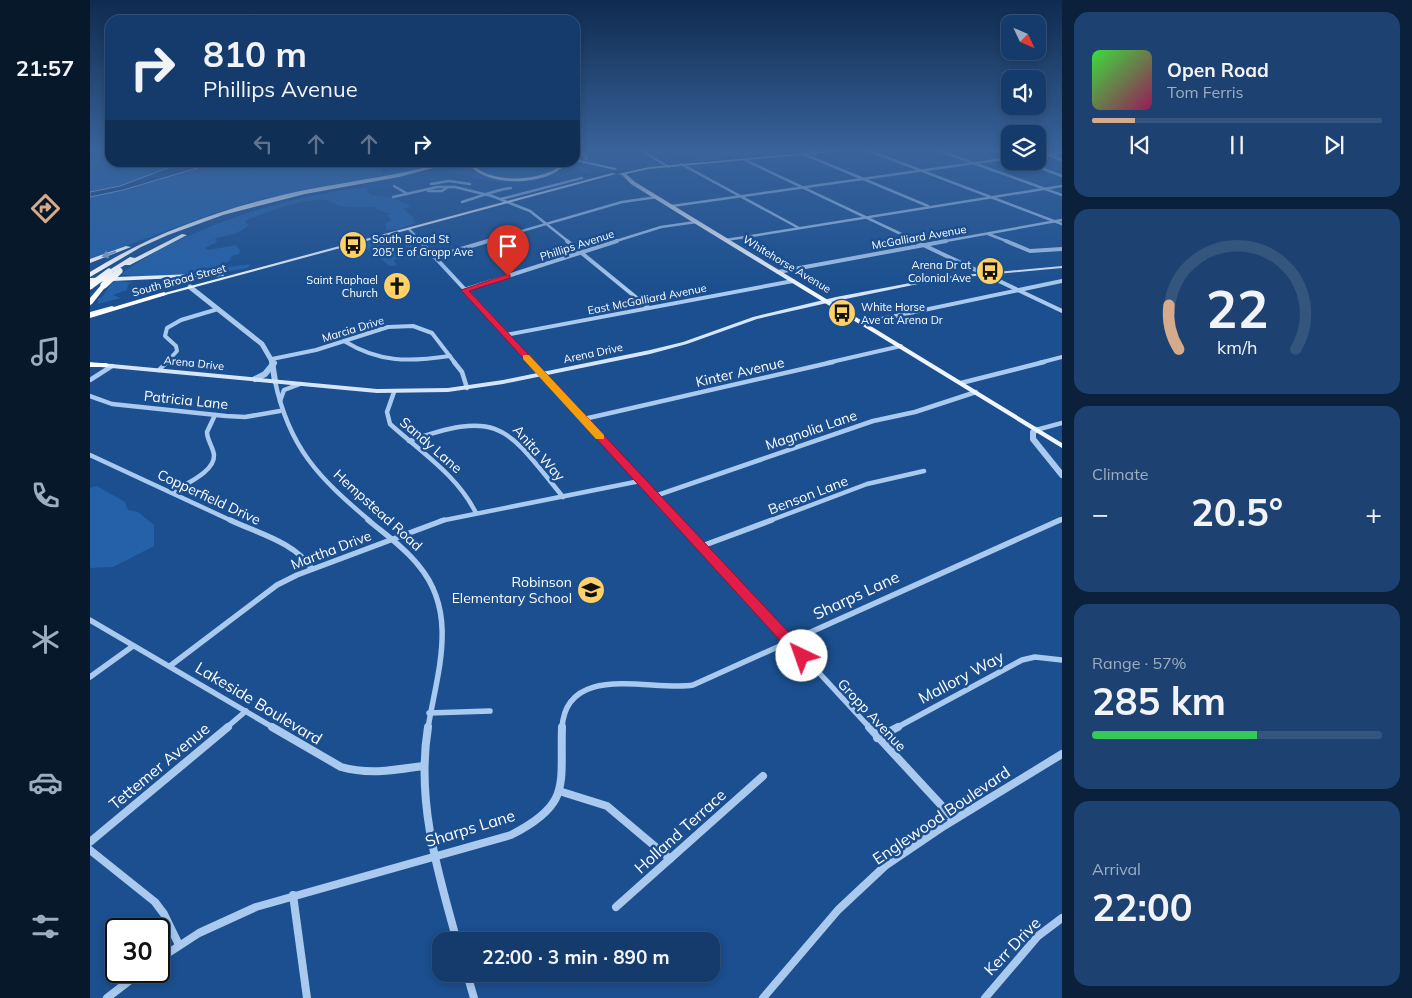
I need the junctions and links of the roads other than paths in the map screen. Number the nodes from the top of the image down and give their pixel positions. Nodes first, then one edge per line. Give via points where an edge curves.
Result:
1 (288, 197) edge
2 (306, 197) edge
3 (482, 197) edge
4 (493, 197) edge
5 (512, 197) edge
6 (529, 197) edge
7 (656, 197) joint
8 (729, 197) edge
9 (742, 197) edge
10 (824, 197) edge
11 (906, 197) edge
12 (989, 197) joint
13 (501, 199) junction
14 (462, 202) dead end
15 (510, 202) junction
16 (672, 206) junction
17 (929, 206) junction
18 (866, 217) junction
19 (1062, 220) edge
20 (696, 222) junction
21 (1055, 222) junction
22 (546, 224) junction
23 (1062, 224) edge
24 (205, 225) junction
25 (188, 226) junction
26 (799, 228) junction
27 (409, 229) junction
28 (987, 234) junction
29 (726, 240) junction
30 (924, 245) junction
31 (1062, 249) edge
32 (582, 252) junction
33 (434, 256) junction
34 (90, 261) edge
35 (272, 265) junction
36 (1062, 267) edge
37 (778, 272) junction
38 (93, 273) edge
39 (984, 274) junction
40 (150, 277) junction
41 (90, 280) edge
42 (793, 281) junction
43 (1062, 281) edge
44 (90, 286) edge
45 (190, 287) junction
46 (464, 290) junction
47 (1019, 290) junction
48 (164, 294) joint
49 (826, 301) junction
50 (90, 303) edge
51 (649, 308) junction
52 (218, 309) junction
53 (1062, 311) edge
54 (90, 315) edge
55 (862, 323) junction
56 (505, 335) junction
57 (344, 341) junction
58 (901, 346) junction
59 (450, 356) junction
60 (1062, 357) edge
61 (273, 361) junction
62 (90, 364) edge
63 (109, 365) junction
64 (159, 370) junction
65 (542, 374) junction
66 (255, 379) junction
67 (90, 380) edge
68 (275, 381) junction
69 (961, 383) junction
70 (301, 384) junction
71 (467, 388) junction
72 (394, 392) junction
73 (976, 392) junction
74 (90, 396) edge
75 (280, 402) junction
76 (280, 411) junction
77 (215, 415) junction
78 (584, 419) junction
79 (1062, 422) edge
80 (1036, 430) junction
81 (409, 442) junction
82 (1062, 446) edge
83 (90, 455) edge
84 (924, 471) dead end
85 (1062, 475) edge
86 (640, 481) junction
87 (172, 492) junction
88 (655, 496) junction
89 (563, 497) junction
90 (476, 513) junction
91 (1062, 519) edge
92 (392, 539) junction
93 (702, 546) junction
94 (312, 569) junction
95 (90, 620) edge
96 (790, 642) junction
97 (134, 646) junction
98 (1062, 660) edge
99 (170, 666) junction
100 (90, 677) edge
101 (246, 711) junction
102 (490, 711) dead end
103 (429, 713) junction
104 (876, 738) junction
105 (1062, 754) edge
106 (423, 766) junction
107 (763, 776) dead end
108 (559, 791) junction
109 (954, 819) junction
110 (90, 842) edge
111 (90, 850) edge
112 (433, 855) junction
113 (670, 859) junction
114 (293, 894) junction
115 (616, 907) dead end
116 (1062, 918) edge
117 (455, 932) edge
118 (180, 945) junction
119 (170, 952) edge
120 (469, 982) edge
121 (126, 983) edge
122 (106, 998) edge
123 (308, 998) edge
124 (474, 998) edge
125 (763, 998) edge
126 (985, 998) edge

1 - 25 highway
2 - 24 highway
3 - 14 street
4 - 13 street
5 - 13 street
6 - 15 main road, South Broad Street
7 - 16 main road, Whitehorse Avenue
7 - 22 street via 622,202
8 - 16 street
9 - 26 street
10 - 18 street
11 - 17 street
12 - 17 street
12 - 21 street
13 - 15 street
15 - 22 street via 530,211
15 - 27 main road, South Broad Street
16 - 20 main road, Whitehorse Avenue
17 - 18 street
18 - 26 street
18 - 30 street
19 - 21 street, McGalliard Avenue
20 - 29 main road, Whitehorse Avenue
20 - 32 street, Phillips Avenue via 661,227
21 - 23 street
21 - 28 street, McGalliard Avenue
22 - 32 street
22 - 33 street
24 - 44 highway, bridge via 151,248
24 - 50 highway, bridge via 144,254 119,271
25 -> 34 highway
25 - 38 highway
26 - 29 street
27 - 33 street, Gropp Avenue
27 - 35 main road, South Broad Street
28 - 30 street, McGalliard Avenue
28 - 31 street via 1030,251
29 - 37 main road, Whitehorse Avenue
30 - 37 street, McGalliard Avenue
30 - 39 street
32 - 46 street, Phillips Avenue
32 - 51 street
33 - 46 street, Gropp Avenue
35 - 40 main road, South Broad Street via 212,276
35 - 45 main road, South Broad Street
36 - 39 main road, Arena Drive
37 - 42 main road, Whitehorse Avenue
39 - 47 street
39 - 49 main road, Arena Drive via 937,279
40 - 41 main road, South Broad Street
40 - 45 main road via 177,280
42 - 49 main road, Whitehorse Avenue
42 - 51 street, East McGalliard Avenue
43 - 47 street
45 - 48 main road, South Broad Street
45 - 52 street
46 - 56 street, Gropp Avenue
47 - 53 street
47 - 55 street
48 - 54 highway
49 - 55 main road, Whitehorse Avenue
49 - 65 main road, Arena Drive via 755,318 668,348
51 - 56 street, East McGalliard Avenue
52 - 61 street via 262,344
52 - 64 street via 181,320 167,328 165,336 177,351
55 - 58 main road, Whitehorse Avenue
56 - 65 street, Gropp Avenue
57 - 59 street via 365,354 376,356 426,360
57 - 59 street, Marcia Drive via 388,327 413,326 432,333
57 - 61 street, Marcia Drive
58 - 69 main road, Whitehorse Avenue
58 - 78 street, Kinter Avenue
59 - 71 street, Marcia Drive via 462,372
60 - 69 street
61 - 66 street via 265,374
61 - 68 street, Hempstead Road
62 - 63 highway
63 - 64 main road, Arena Drive
63 - 67 street
64 - 66 main road, Arena Drive
65 - 71 main road, Arena Drive
65 - 78 street, Gropp Avenue
66 - 68 main road, Arena Drive
68 - 70 main road, Arena Drive
68 - 75 street, Hempstead Road
69 - 73 main road, Whitehorse Avenue
70 - 72 main road, Arena Drive
70 - 75 street via 284,390
71 - 72 main road, Arena Drive
72 - 81 street, Sandy Lane via 387,412 388,420
73 - 80 main road, Whitehorse Avenue
73 - 88 street, Magnolia Lane via 873,421
74 - 77 street, Patricia Lane via 112,404
75 - 76 street, Hempstead Road
76 - 77 street, Patricia Lane via 245,417
76 - 92 street, Hempstead Road via 292,438 313,468 338,494
77 - 87 street via 205,432 214,454 211,464
78 - 86 street, Gropp Avenue
79 - 80 street
80 - 82 main road, Whitehorse Avenue
80 - 85 street via 1033,439
81 - 89 street, Anita Way via 456,425 498,428 510,434
81 - 90 street, Sandy Lane via 460,485
83 - 87 street, Copperfield Drive
84 - 93 street, Benson Lane via 867,484
86 - 88 street, Gropp Avenue
86 - 89 street, Martha Drive
87 - 94 street, Copperfield Drive via 295,550
88 - 93 street, Gropp Avenue
89 - 90 street, Martha Drive
90 - 92 street, Martha Drive via 448,518
91 - 96 street, Sharps Lane
92 - 94 street, Martha Drive
92 - 103 street, Hempstead Road via 429,580 442,614 442,646
93 - 96 street, Gropp Avenue
94 - 99 street, Martha Drive via 277,585
95 - 97 street, Lakeside Boulevard
96 - 104 street, Gropp Avenue
96 - 108 street, Sharps Lane via 683,688 661,689 614,682 584,693 569,706 560,723 563,774
97 - 99 street, Lakeside Boulevard
97 - 100 street
98 - 104 street, Mallory Way via 1035,657 1022,660
99 - 101 street, Lakeside Boulevard
101 - 106 street, Lakeside Boulevard via 349,770 376,773
101 - 110 street, Tettemer Avenue
102 - 103 street
103 - 106 street, Hempstead Road
104 - 109 street, Gropp Avenue
105 - 109 street, Englewood Boulevard
106 - 112 street, Hempstead Road via 426,821
107 - 113 street, Holland Terrace
108 - 112 street, Sharps Lane via 546,812 525,828 511,835
108 - 113 street via 607,806
109 - 125 street, Englewood Boulevard via 885,866 861,887
111 - 118 street via 155,902
112 - 114 street, Sharps Lane
112 - 117 street, Hempstead Road
113 - 115 street, Holland Terrace
114 - 118 street, Sharps Lane via 226,919
114 - 123 street
116 - 126 street, Kerr Drive via 1038,936
118 - 119 street, Sharps Lane
120 - 124 street
121 - 122 street

